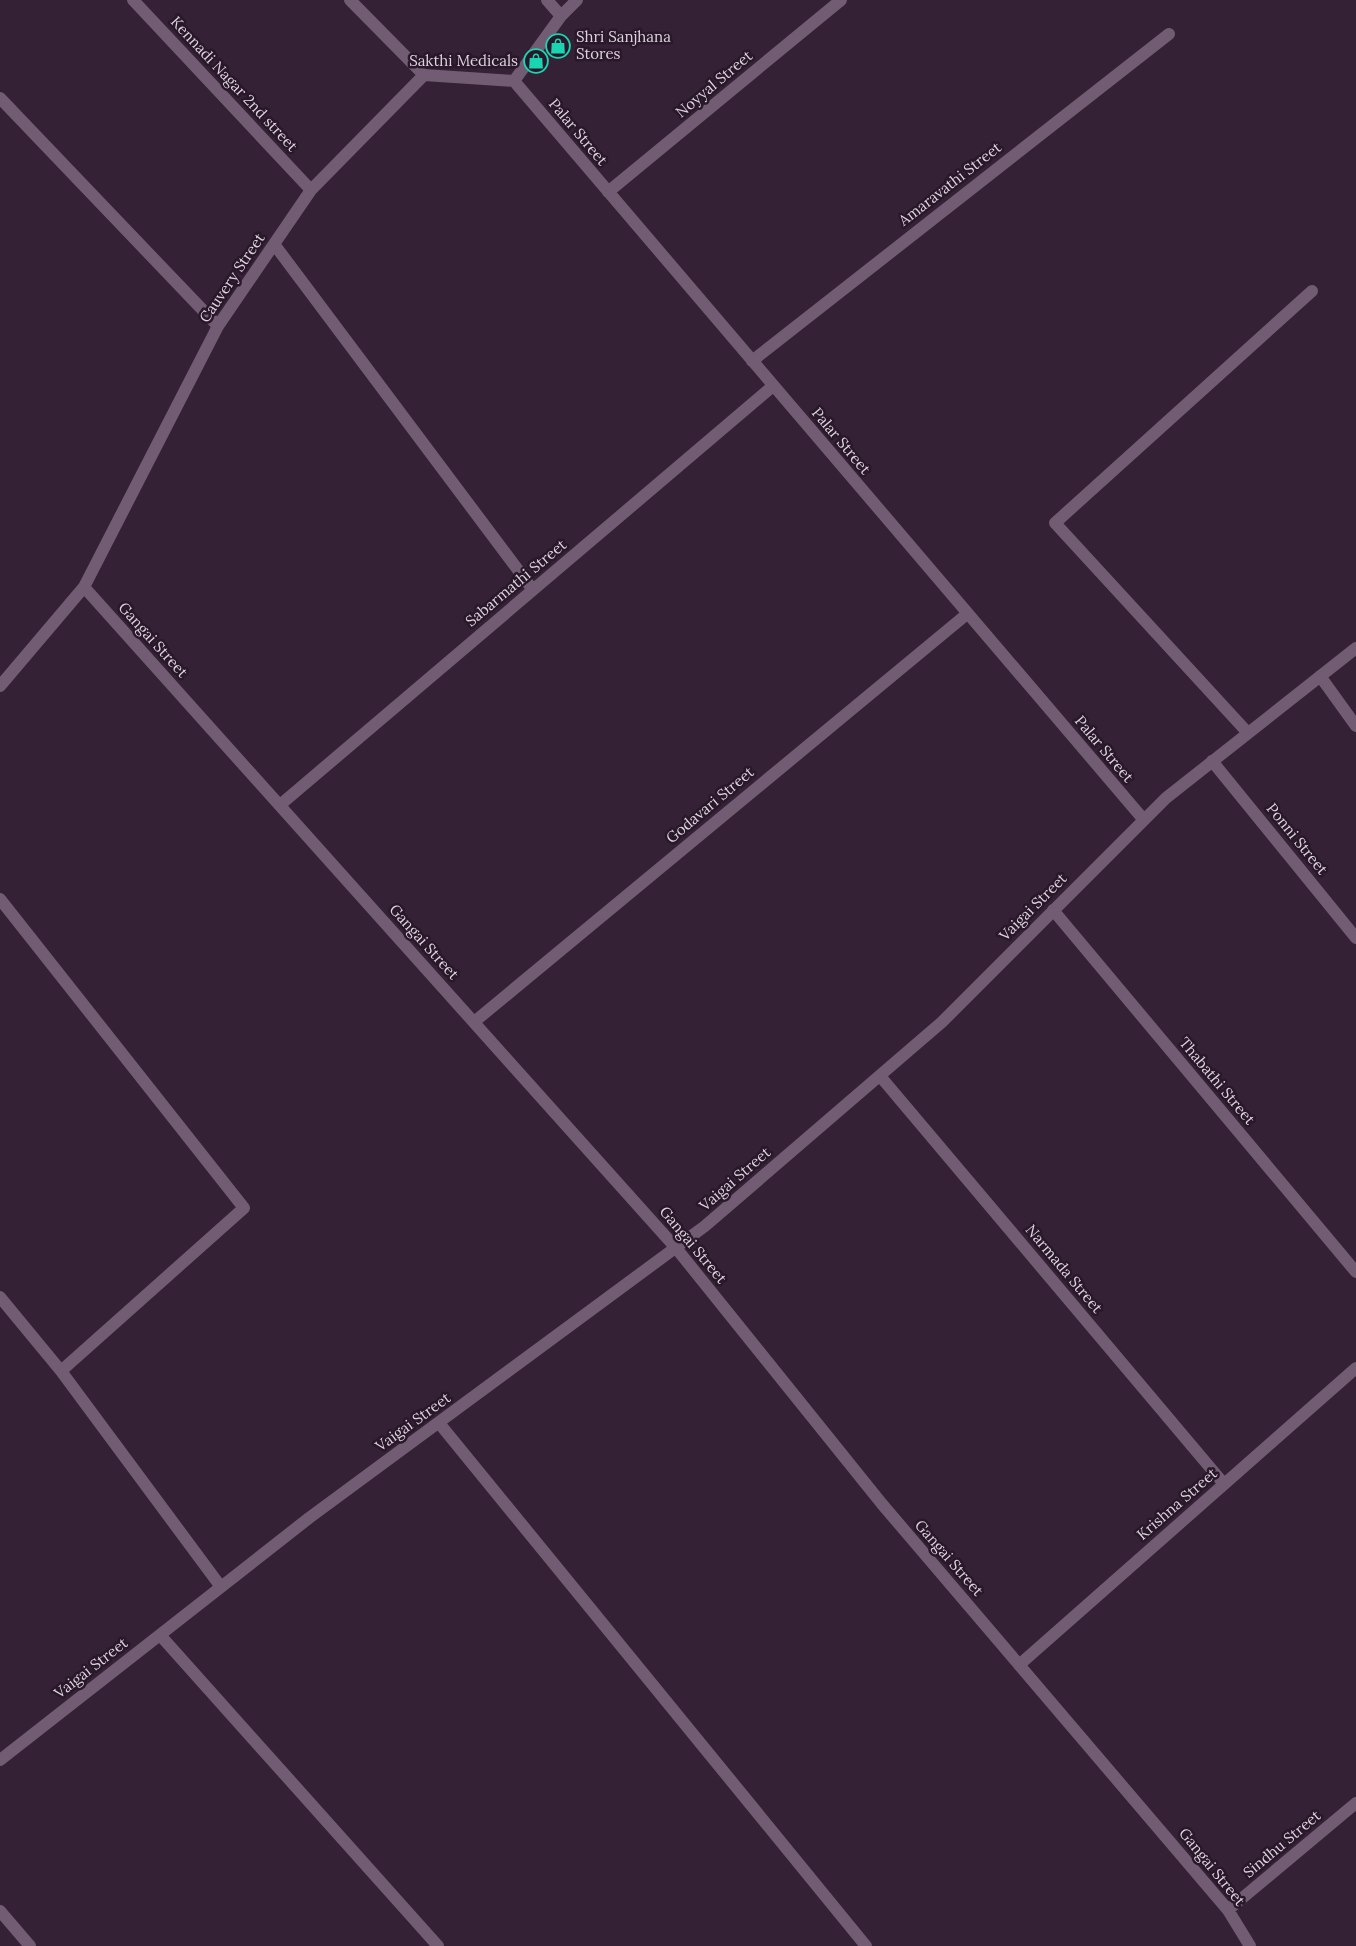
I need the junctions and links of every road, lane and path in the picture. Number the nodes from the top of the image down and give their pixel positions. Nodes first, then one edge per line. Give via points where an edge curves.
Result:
1 (133, 0) edge
2 (350, 0) edge
3 (547, 0) edge
4 (577, 0) edge
5 (841, 0) edge
6 (561, 16) junction
7 (1169, 34) dead end
8 (424, 75) junction
9 (514, 81) junction
10 (0, 98) edge
11 (311, 190) junction
12 (608, 192) junction
13 (274, 244) junction
14 (1312, 291) dead end
15 (218, 326) junction
16 (752, 361) junction
17 (773, 386) junction
18 (84, 587) junction
19 (533, 590) junction
20 (967, 614) junction
21 (1356, 648) edge
22 (1320, 676) junction
23 (0, 686) edge
24 (1356, 726) edge
25 (1248, 733) junction
26 (1212, 761) junction
27 (280, 805) junction
28 (1144, 820) junction
29 (0, 899) edge
30 (1053, 910) junction
31 (1356, 938) edge
32 (474, 1022) junction
33 (880, 1076) junction
34 (676, 1248) junction
35 (1356, 1272) edge
36 (0, 1297) edge
37 (1356, 1368) edge
38 (61, 1371) junction
39 (439, 1423) junction
40 (1224, 1484) junction
41 (221, 1587) junction
42 (160, 1635) junction
43 (1019, 1665) junction
44 (0, 1760) edge
45 (1356, 1804) edge
46 (1228, 1910) junction
47 (0, 1911) edge
48 (30, 1946) edge
49 (438, 1946) edge
50 (866, 1946) edge
51 (1250, 1946) edge

1 - 11 street, Kennadi Nagar 2nd street
2 - 8 street
3 - 6 street
4 - 6 street
5 - 12 street, Noyyal Street
6 - 9 street
7 - 16 street, Amaravathi Street
8 - 9 street
8 - 11 street, Cauvery Street
9 - 12 street, Palar Street
10 - 15 street
11 - 13 street, Cauvery Street
12 - 16 street, Palar Street
13 - 15 street, Cauvery Street
13 - 19 street
14 - 25 street via 1055,523
15 - 18 street, Cauvery Street
16 - 17 street, Palar Street
17 - 19 street, Sabarmathi Street
17 - 20 street, Palar Street
18 - 23 street, Cauvery Street
18 - 27 street, Gangai Street
19 - 27 street, Sabarmathi Street
20 - 28 street, Palar Street
20 - 32 street, Godavari Street
21 - 22 street, Vaigai Street
22 - 24 street
22 - 25 street, Vaigai Street
25 - 26 street, Vaigai Street
26 - 28 street, Vaigai Street
26 - 31 street, Ponni Street
27 - 32 street, Gangai Street
28 - 30 street, Vaigai Street
29 - 38 street via 244,1208
30 - 33 street, Vaigai Street via 942,1022
30 - 35 street, Thabathi Street
32 - 34 street, Gangai Street
33 - 34 street, Vaigai Street
33 - 40 street, Narmada Street
34 - 39 street, Vaigai Street
34 - 43 street, Gangai Street via 882,1504
36 - 38 street
37 - 40 street, Krishna Street
38 - 41 street
39 - 41 street, Vaigai Street
39 - 50 street
40 - 43 street, Krishna Street
41 - 42 street, Vaigai Street
42 - 44 street, Vaigai Street
42 - 49 street
43 - 46 street, Gangai Street
45 - 46 street, Sindhu Street
46 - 51 street, Gangai Street
47 - 48 street

